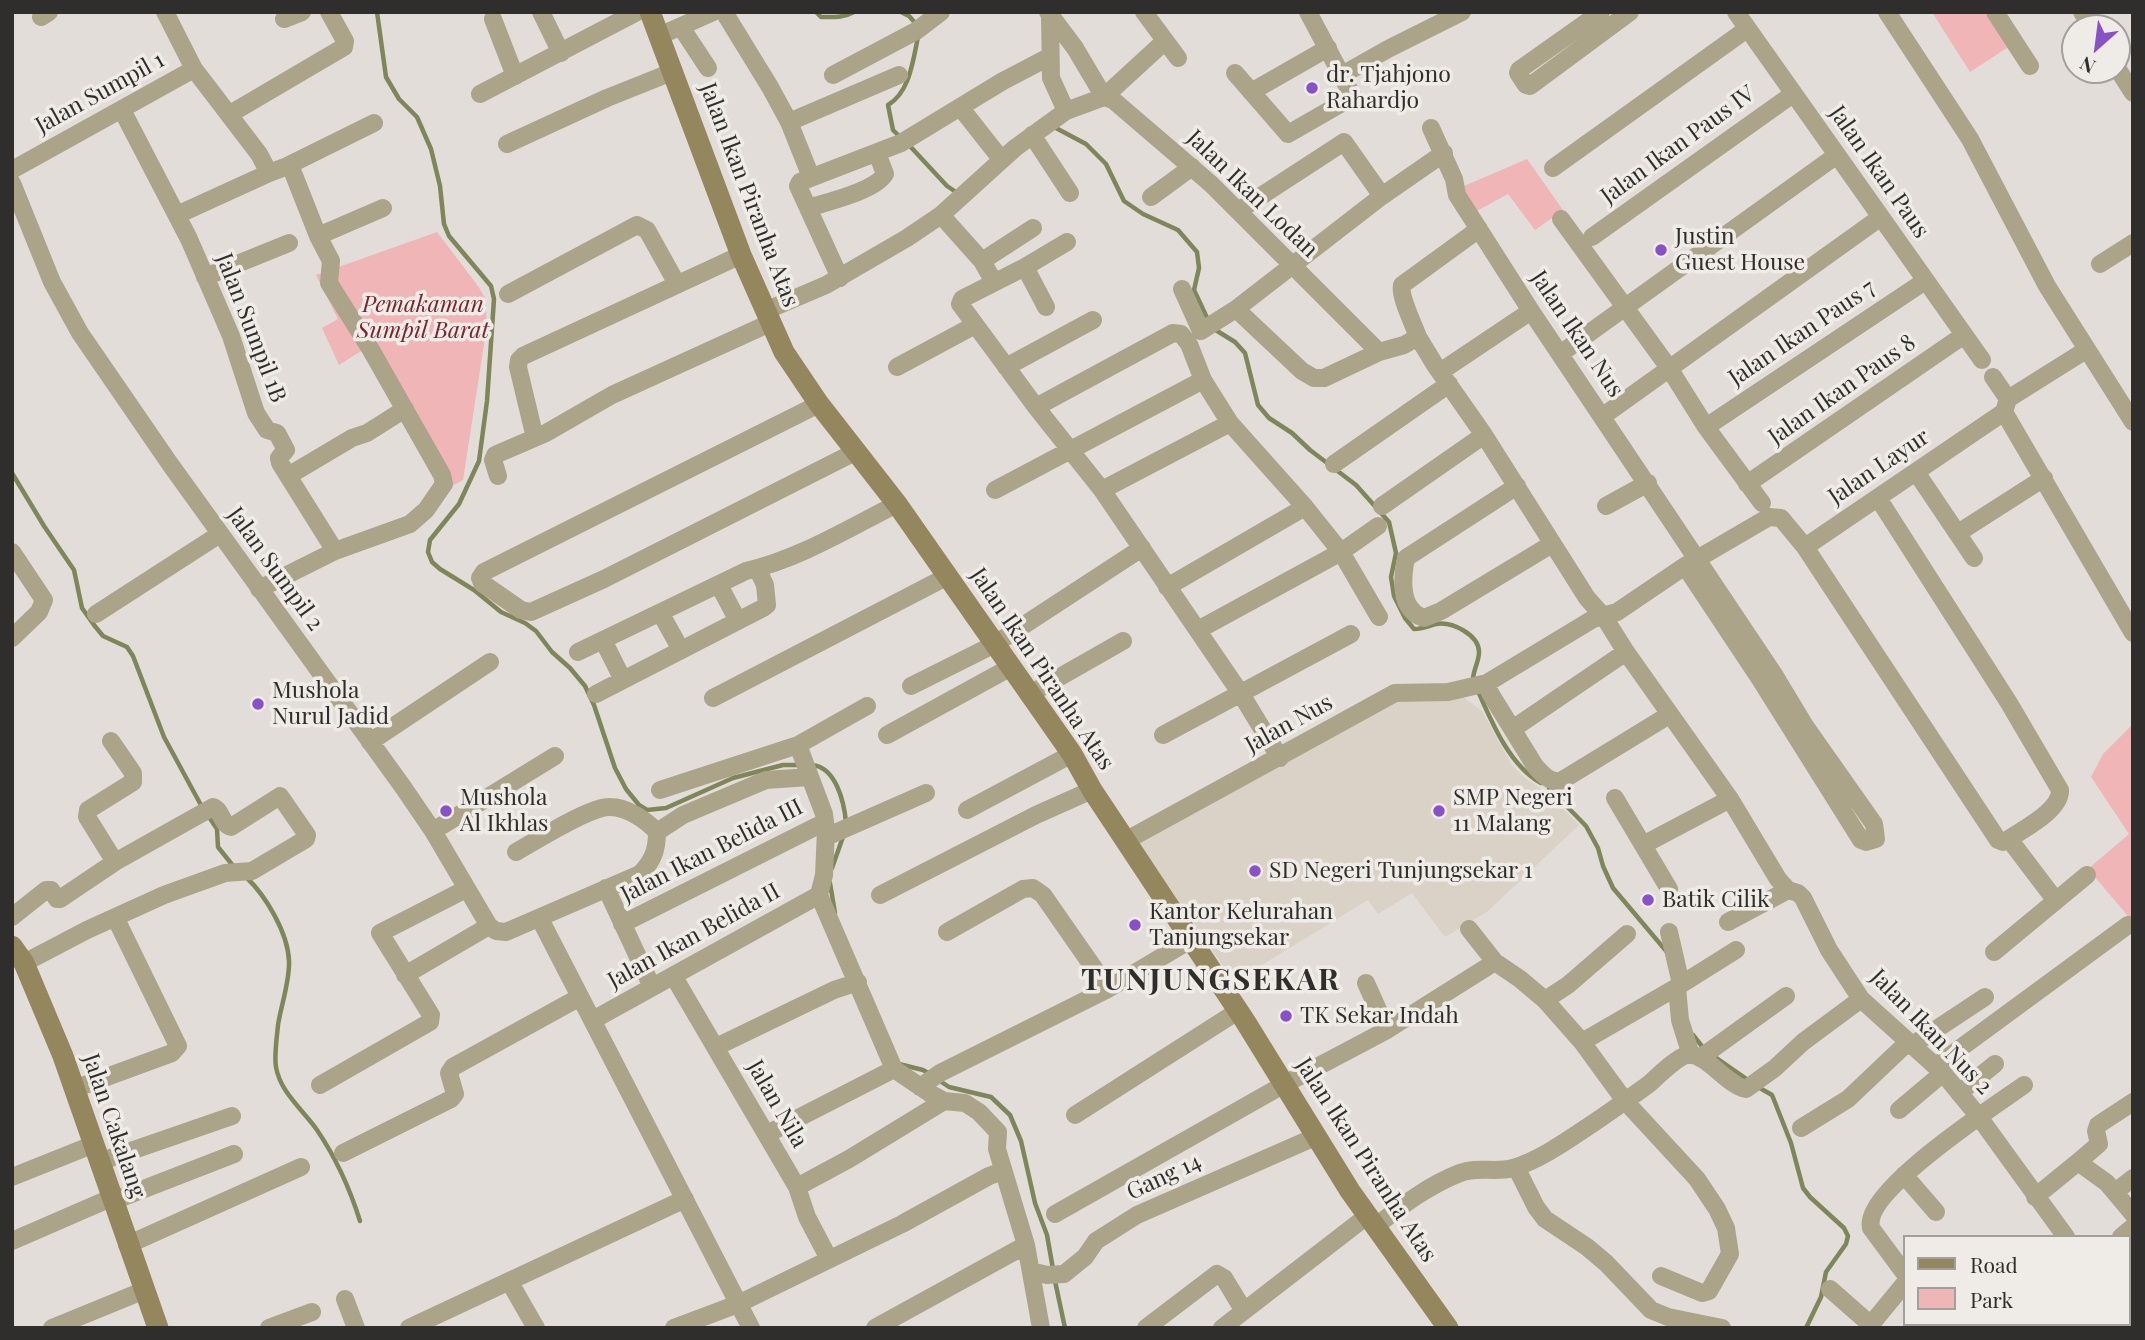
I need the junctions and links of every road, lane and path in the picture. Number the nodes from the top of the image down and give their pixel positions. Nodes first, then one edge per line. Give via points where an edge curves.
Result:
1 (302, 12) edge
2 (329, 12) edge
3 (541, 12) edge
4 (637, 12) edge
5 (650, 12) edge
6 (713, 12) edge
7 (724, 12) edge
8 (941, 12) edge
9 (1144, 12) edge
10 (1308, 12) edge
11 (1462, 12) edge
12 (1601, 12) edge
13 (1630, 12) edge
14 (1735, 12) edge
15 (1887, 12) edge
16 (1995, 12) edge
17 (1049, 14) edge
18 (172, 15) edge
19 (284, 19) dead end
20 (493, 19) dead end
21 (1430, 19) edge
22 (681, 27) junction
23 (1747, 29) junction
24 (659, 36) junction
25 (1166, 41) junction
26 (1328, 48) junction
27 (561, 53) junction
28 (1049, 57) junction
29 (1178, 58) dead end
30 (2030, 66) dead end
31 (708, 68) dead end
32 (194, 69) junction
33 (672, 72) junction
34 (1235, 74) dead end
35 (833, 75) dead end
36 (899, 75) dead end
37 (1342, 75) junction
38 (516, 76) junction
39 (1251, 92) junction
40 (480, 94) dead end
41 (1793, 94) junction
42 (1104, 97) junction
43 (960, 107) junction
44 (122, 110) junction
45 (1066, 111) junction
46 (230, 114) junction
47 (789, 122) junction
48 (374, 123) dead end
49 (1431, 128) dead end
50 (1034, 138) junction
51 (507, 144) dead end
52 (877, 153) junction
53 (1444, 153) junction
54 (1837, 155) junction
55 (1001, 159) junction
56 (290, 165) junction
57 (1192, 167) junction
58 (1553, 168) dead end
59 (268, 170) junction
60 (811, 177) junction
61 (13, 182) edge
62 (1070, 193) dead end
63 (1382, 196) junction
64 (1151, 197) dead end
65 (383, 208) dead end
66 (808, 208) junction
67 (1238, 211) junction
68 (177, 215) junction
69 (941, 215) junction
70 (1881, 217) junction
71 (1561, 219) dead end
72 (1033, 228) dead end
73 (1479, 229) junction
74 (318, 236) junction
75 (1592, 237) dead end
76 (1067, 242) dead end
77 (289, 243) dead end
78 (2133, 243) edge
79 (741, 255) junction
80 (982, 261) junction
81 (2100, 264) dead end
82 (1025, 267) junction
83 (1292, 267) junction
84 (205, 277) junction
85 (840, 278) junction
86 (1925, 281) junction
87 (994, 282) junction
88 (677, 284) junction
89 (1182, 289) dead end
90 (508, 294) dead end
91 (1046, 307) dead end
92 (1625, 307) junction
93 (1236, 309) junction
94 (1531, 312) junction
95 (767, 317) junction
96 (1093, 320) dead end
97 (975, 325) junction
98 (1964, 335) junction
99 (1418, 337) junction
100 (2086, 350) junction
101 (1379, 352) junction
102 (1560, 354) junction
103 (1982, 360) dead end
104 (897, 367) dead end
105 (1006, 367) junction
106 (1669, 368) junction
107 (1993, 377) dead end
108 (1444, 378) junction
109 (1203, 380) junction
110 (819, 404) junction
111 (2006, 405) junction
112 (1036, 407) junction
113 (405, 409) junction
114 (1603, 416) junction
115 (2133, 422) edge
116 (1230, 423) junction
117 (1706, 427) junction
118 (1484, 435) junction
119 (535, 438) junction
120 (1070, 450) junction
121 (855, 452) junction
122 (1334, 464) dead end
123 (1916, 472) junction
124 (288, 476) junction
125 (498, 477) dead end
126 (2044, 478) junction
127 (1648, 483) junction
128 (1748, 484) junction
129 (1517, 486) junction
130 (1102, 490) junction
131 (995, 491) dead end
132 (1878, 498) junction
133 (1762, 503) dead end
134 (897, 504) junction
135 (1382, 506) dead end
136 (1606, 506) dead end
137 (1305, 507) junction
138 (1377, 526) dead end
139 (1958, 533) junction
140 (220, 534) junction
141 (1552, 544) junction
142 (1805, 547) junction
143 (1142, 548) junction
144 (335, 551) junction
145 (12, 552) edge
146 (1341, 552) junction
147 (1974, 558) dead end
148 (1691, 563) junction
149 (758, 570) junction
150 (948, 576) junction
151 (719, 585) junction
152 (1167, 587) junction
153 (259, 589) junction
154 (96, 614) dead end
155 (661, 614) junction
156 (1380, 617) dead end
157 (1604, 617) junction
158 (737, 621) junction
159 (1198, 630) junction
160 (2133, 633) edge
161 (1351, 634) dead end
162 (12, 638) edge
163 (603, 640) junction
164 (1123, 641) dead end
165 (995, 644) junction
166 (681, 650) junction
167 (579, 652) dead end
168 (1626, 652) junction
169 (490, 662) dead end
170 (1011, 667) junction
171 (1767, 676) junction
172 (623, 680) junction
173 (1479, 684) junction
174 (911, 686) dead end
175 (596, 694) dead end
176 (1241, 694) junction
177 (1030, 695) junction
178 (713, 698) dead end
179 (867, 706) dead end
180 (1669, 715) junction
181 (1514, 729) junction
182 (887, 735) dead end
183 (1163, 735) dead end
184 (111, 741) dead end
185 (370, 741) junction
186 (1072, 754) junction
187 (555, 756) dead end
188 (1280, 758) junction
189 (805, 762) junction
190 (660, 790) dead end
191 (1092, 790) junction
192 (1852, 792) junction
193 (926, 793) dead end
194 (1615, 798) dead end
195 (1730, 799) junction
196 (1837, 803) junction
197 (967, 810) dead end
198 (828, 830) junction
199 (433, 831) junction
200 (657, 832) junction
201 (2009, 839) junction
202 (1127, 840) junction
203 (1643, 845) junction
204 (516, 852) dead end
205 (115, 862) junction
206 (2087, 875) dead end
207 (606, 888) junction
208 (1669, 888) dead end
209 (466, 889) junction
210 (1788, 890) junction
211 (819, 895) junction
212 (880, 895) dead end
213 (2056, 901) junction
214 (12, 917) edge
215 (116, 917) junction
216 (540, 919) junction
217 (1728, 922) dead end
218 (622, 924) junction
219 (2128, 925) dead end
220 (489, 926) junction
221 (1469, 929) dead end
222 (947, 932) dead end
223 (1669, 932) dead end
224 (1627, 934) dead end
225 (1192, 939) junction
226 (1736, 950) dead end
227 (1994, 952) dead end
228 (18, 955) edge
229 (1495, 962) junction
230 (405, 975) junction
231 (674, 977) junction
232 (858, 982) junction
233 (1366, 983) dead end
234 (652, 987) junction
235 (1675, 988) junction
236 (1107, 990) junction
237 (1786, 996) dead end
238 (580, 997) junction
239 (1985, 997) dead end
240 (1861, 999) junction
241 (1545, 1000) junction
242 (1238, 1011) junction
243 (593, 1020) junction
244 (1387, 1030) junction
245 (1582, 1042) junction
246 (1909, 1044) junction
247 (716, 1047) junction
248 (1702, 1054) junction
249 (1995, 1064) dead end
250 (894, 1069) junction
251 (1939, 1069) junction
252 (320, 1085) dead end
253 (922, 1085) junction
254 (1283, 1085) junction
255 (2024, 1085) dead end
256 (74, 1089) junction
257 (1959, 1093) junction
258 (944, 1101) junction
259 (1625, 1101) junction
260 (2133, 1102) edge
261 (1899, 1110) dead end
262 (1074, 1115) dead end
263 (232, 1116) dead end
264 (1979, 1117) junction
265 (1801, 1128) dead end
266 (767, 1134) junction
267 (1315, 1137) junction
268 (343, 1153) dead end
269 (95, 1154) junction
270 (234, 1154) dead end
271 (2078, 1162) junction
272 (301, 1167) dead end
273 (1509, 1168) junction
274 (1003, 1171) junction
275 (1904, 1175) junction
276 (12, 1177) edge
277 (2133, 1178) edge
278 (797, 1187) junction
279 (2115, 1192) junction
280 (2035, 1197) junction
281 (685, 1199) junction
282 (112, 1200) junction
283 (1936, 1212) dead end
284 (1055, 1214) dead end
285 (2133, 1214) edge
286 (1371, 1222) junction
287 (2064, 1235) edge
288 (12, 1241) edge
289 (127, 1245) junction
290 (1026, 1245) junction
291 (829, 1259) junction
292 (1904, 1272) edge
293 (1047, 1274) junction
294 (1661, 1276) dead end
295 (509, 1281) junction
296 (1904, 1284) edge
297 (1830, 1289) dead end
298 (145, 1290) junction
299 (345, 1299) dead end
300 (738, 1304) junction
301 (1244, 1311) junction
302 (312, 1312) dead end
303 (1869, 1326) edge
304 (51, 1328) edge
305 (158, 1328) edge
306 (269, 1328) edge
307 (356, 1328) edge
308 (408, 1328) edge
309 (536, 1328) edge
310 (674, 1328) edge
311 (751, 1328) edge
312 (875, 1328) edge
313 (1041, 1328) edge
314 (1146, 1328) edge
315 (1222, 1328) edge
316 (1448, 1328) edge
317 (1722, 1328) edge

1 - 19 street
2 - 46 street via 344,47
3 - 27 street
4 - 27 street
5 - 24 street, Jalan Ikan Piranha Atas
6 - 22 street
7 - 47 street
8 - 35 street via 921,28
9 - 25 street
10 - 26 street
11 - 21 street
12 - 13 street via 1519,70 1526,85
14 - 23 street, Jalan Ikan Paus
15 - 100 street via 1970,139
16 - 30 street
17 - 28 street
17 - 42 street
18 - 32 street, Jalan Sumpil 1
20 - 38 street
21 - 37 street
22 - 24 street
22 - 31 street
23 - 41 street, Jalan Ikan Paus
23 - 58 street
24 - 33 street, Jalan Ikan Piranha Atas
25 - 29 street
25 - 42 street
26 - 37 street
26 - 39 street
27 - 38 street
28 - 43 street
28 - 45 street via 1051,78
32 - 44 street, Jalan Sumpil 1
32 - 46 street
33 - 51 street
33 - 79 street, Jalan Ikan Piranha Atas
34 - 39 street
36 - 47 street
37 - 39 street via 1351,97 1290,134
38 - 40 street
41 - 54 street, Jalan Ikan Paus
41 - 75 street, Jalan Ikan Paus IV
42 - 45 street
42 - 57 street, Jalan Ikan Lodan via 1125,109
43 - 52 street
43 - 55 street
44 - 61 street, Jalan Sumpil 1
44 - 68 street, Jalan Sumpil 1B
45 - 50 street
46 - 59 street
47 - 60 street
48 - 56 street
49 - 53 street, Jalan Ikan Nus
50 - 55 street
50 - 62 street
52 - 60 street
52 - 66 street via 885,174 882,179
53 - 63 street
53 - 73 street, Jalan Ikan Nus via 1457,195
54 - 70 street, Jalan Ikan Paus
54 - 92 street
55 - 69 street
56 - 59 street
56 - 74 street
57 - 64 street
57 - 67 street, Jalan Ikan Lodan
59 - 68 street via 212,190
60 - 66 street via 798,186
61 - 140 street, Jalan Sumpil 2 via 52,282 80,333
63 - 67 street via 1344,142
63 - 83 street
65 - 74 street
66 - 85 street
67 - 83 street, Jalan Ikan Lodan
68 - 84 street, Jalan Sumpil 1B
69 - 80 street
69 - 85 street
70 - 86 street, Jalan Ikan Paus
70 - 106 street
71 - 92 street
72 - 80 street
73 - 94 street, Jalan Ikan Nus
73 - 99 street via 1402,285 1400,293
74 - 113 street via 331,261 329,283
76 - 82 street
77 - 84 street
78 - 81 street
79 - 88 street
79 - 95 street, Jalan Ikan Piranha Atas
80 - 87 street
82 - 87 street
82 - 91 street
83 - 93 street
83 - 101 street, Jalan Ikan Lodan
84 - 124 street, Jalan Sumpil 1B via 231,336 256,413 285,448 279,461
85 - 95 street
86 - 98 street, Jalan Ikan Paus
86 - 117 street, Jalan Ikan Paus 7
87 - 97 street via 960,302
88 - 90 street via 647,230 637,225
88 - 119 street via 519,360
89 - 93 street via 1199,330
92 - 102 street
92 - 106 street
93 - 101 street via 1314,378 1324,378
94 - 102 street, Jalan Ikan Nus
94 - 108 street
95 - 110 street, Jalan Ikan Piranha Atas
95 - 119 street
96 - 105 street
97 - 104 street
97 - 105 street
98 - 103 street, Jalan Ikan Paus
98 - 128 street, Jalan Ikan Paus 8
99 - 101 street
99 - 108 street
100 - 111 street, Jalan Layur
100 - 115 street
102 - 114 street, Jalan Ikan Nus
105 - 112 street
106 - 114 street
106 - 117 street
107 - 111 street
108 - 118 street
108 - 122 street
109 - 112 street via 1186,339 1173,333
109 - 116 street
109 - 120 street
110 - 121 street, Jalan Ikan Piranha Atas
110 - 121 street via 494,566 481,576 482,583 531,612
111 - 123 street, Jalan Layur
111 - 126 street
112 - 120 street
113 - 124 street
113 - 144 street via 444,484 410,524
114 - 127 street, Jalan Ikan Nus
116 - 130 street
116 - 137 street
117 - 128 street
118 - 129 street
118 - 135 street
119 - 125 street via 495,455
120 - 130 street
120 - 131 street
121 - 134 street, Jalan Ikan Piranha Atas
123 - 132 street, Jalan Layur
123 - 139 street
124 - 144 street, Jalan Sumpil 1B
126 - 139 street
126 - 160 street
127 - 136 street
127 - 148 street, Jalan Ikan Nus
128 - 133 street
129 - 141 street
129 - 141 street via 1406,558 1402,579 1413,612 1424,618 1441,611
130 - 143 street
132 - 142 street, Jalan Layur
132 - 201 street via 2060,790 2054,807
134 - 149 street
134 - 150 street, Jalan Ikan Piranha Atas
137 - 146 street
137 - 152 street
138 - 146 street
139 - 147 street
140 - 153 street, Jalan Sumpil 2
140 - 154 street
141 - 157 street
142 - 148 street via 1784,520 1772,516
142 - 201 street via 1998,840
143 - 152 street
143 - 165 street
144 - 153 street
145 - 162 street via 44,600 39,612
146 - 156 street
146 - 159 street
148 - 157 street
148 - 171 street, Jalan Ikan Nus
149 - 151 street via 746,570
149 - 158 street via 766,605
150 - 165 street, Jalan Ikan Piranha Atas
150 - 178 street
151 - 155 street
151 - 158 street
152 - 159 street
153 - 185 street, Jalan Sumpil 2
155 - 163 street
155 - 166 street
157 - 168 street, Jalan Ikan Nus 2
157 - 173 street
158 - 166 street
159 - 176 street
161 - 176 street
163 - 167 street
163 - 172 street
164 - 177 street
165 - 170 street, Jalan Ikan Piranha Atas
165 - 174 street
166 - 172 street
168 - 180 street, Jalan Ikan Nus 2
168 - 181 street
169 - 185 street
170 - 177 street, Jalan Ikan Piranha Atas
170 - 182 street
171 - 192 street
171 - 196 street
172 - 175 street
173 - 181 street
173 - 188 street, Jalan Nus via 1448,692 1395,693
176 - 183 street
176 - 188 street
177 - 186 street, Jalan Ikan Piranha Atas
179 - 189 street
180 - 181 street via 1556,782 1535,766
180 - 195 street, Jalan Ikan Nus 2
184 - 205 street via 133,782 89,810 87,817
185 - 199 street, Jalan Sumpil 2
186 - 191 street, Jalan Ikan Piranha Atas
186 - 197 street
187 - 199 street
188 - 202 street, Jalan Nus
189 - 190 street
189 - 198 street
189 - 200 street via 683,815
191 - 202 street, Jalan Ikan Piranha Atas
191 - 212 street
192 - 196 street
192 - 196 street via 1874,824 1876,839 1863,842
193 - 198 street, Jalan Ikan Belida III via 852,826
194 - 203 street
195 - 203 street
195 - 210 street, Jalan Ikan Nus 2
198 - 211 street
198 - 218 street, Jalan Ikan Belida III
199 - 209 street, Jalan Sumpil 2
200 - 204 street via 645,819 608,807
200 - 207 street via 651,864 640,874
201 - 213 street
202 - 225 street, Jalan Ikan Piranha Atas
203 - 208 street
205 - 214 street via 59,899 46,890
205 - 215 street via 204,812 216,808 231,827 280,796 307,835 252,871 225,873
206 - 213 street
207 - 216 street
207 - 218 street
209 - 220 street, Jalan Sumpil 2
209 - 230 street via 380,933
210 - 217 street
210 - 240 street, Jalan Ikan Nus 2 via 1803,898
211 - 231 street, Jalan Ikan Belida II
211 - 232 street
213 - 227 street
215 - 228 street via 44,951
215 - 256 street via 178,1046 172,1053
216 - 220 street via 506,932
216 - 238 street
218 - 234 street
219 - 251 street
220 - 230 street
221 - 229 street
222 - 236 street via 1023,889 1033,888 1043,895
223 - 235 street
224 - 241 street
225 - 236 street
225 - 242 street, Jalan Ikan Piranha Atas
226 - 235 street
228 - 256 street, Jalan Cakalang
229 - 241 street
229 - 244 street
230 - 252 street via 431,1015 430,1021
231 - 234 street, Jalan Ikan Belida II
231 - 247 street, Jalan Nila
232 - 247 street
232 - 250 street
233 - 244 street
234 - 243 street, Jalan Ikan Belida II
235 - 245 street
235 - 248 street via 1680,1015
236 - 253 street
237 - 248 street
238 - 243 street
238 - 268 street via 453,1067 449,1073 451,1099
239 - 246 street
240 - 246 street, Jalan Ikan Nus 2
240 - 248 street via 1746,1089
241 - 245 street
242 - 254 street, Jalan Ikan Piranha Atas
242 - 262 street
243 - 281 street
244 - 254 street
245 - 259 street
246 - 251 street, Jalan Ikan Nus 2
246 - 265 street via 1848,1099
247 - 266 street, Jalan Nila
248 - 259 street via 1683,1056
249 - 257 street
250 - 253 street
250 - 266 street
251 - 257 street, Jalan Ikan Nus 2
251 - 261 street
253 - 258 street
254 - 267 street, Jalan Ikan Piranha Atas
254 - 284 street
255 - 264 street
256 - 269 street, Jalan Cakalang
257 - 264 street, Jalan Ikan Nus 2
258 - 274 street via 965,1103 998,1132
258 - 278 street
259 - 273 street via 1560,1144
259 - 294 street via 1709,1195 1730,1242 1730,1254 1706,1293
260 - 271 street via 2098,1125 2099,1144
263 - 269 street
264 - 275 street
264 - 280 street, Jalan Ikan Nus 2
266 - 278 street, Jalan Nila
267 - 286 street, Jalan Ikan Piranha Atas
267 - 293 street, Gang 14 via 1137,1215 1096,1241 1085,1257
269 - 276 street
269 - 282 street, Jalan Cakalang
270 - 282 street
271 - 279 street
271 - 280 street
272 - 289 street
273 - 286 street via 1459,1173
273 - 317 street via 1545,1219 1606,1263 1651,1310
274 - 290 street
274 - 291 street
275 - 283 street
275 - 292 street via 1890,1188 1869,1224
277 - 279 street
278 - 291 street, Jalan Nila
279 - 285 street
280 - 287 street, Jalan Ikan Nus 2
281 - 295 street
281 - 300 street
282 - 288 street
282 - 289 street, Jalan Cakalang
286 - 301 street
286 - 316 street, Jalan Ikan Piranha Atas
289 - 298 street, Jalan Cakalang
290 - 293 street
290 - 312 street
291 - 300 street
293 - 313 street
295 - 308 street
295 - 309 street
296 - 303 street
297 - 303 street
298 - 304 street
298 - 305 street, Jalan Cakalang
299 - 307 street
300 - 310 street
300 - 311 street
301 - 314 street via 1217,1274
301 - 315 street
302 - 306 street

